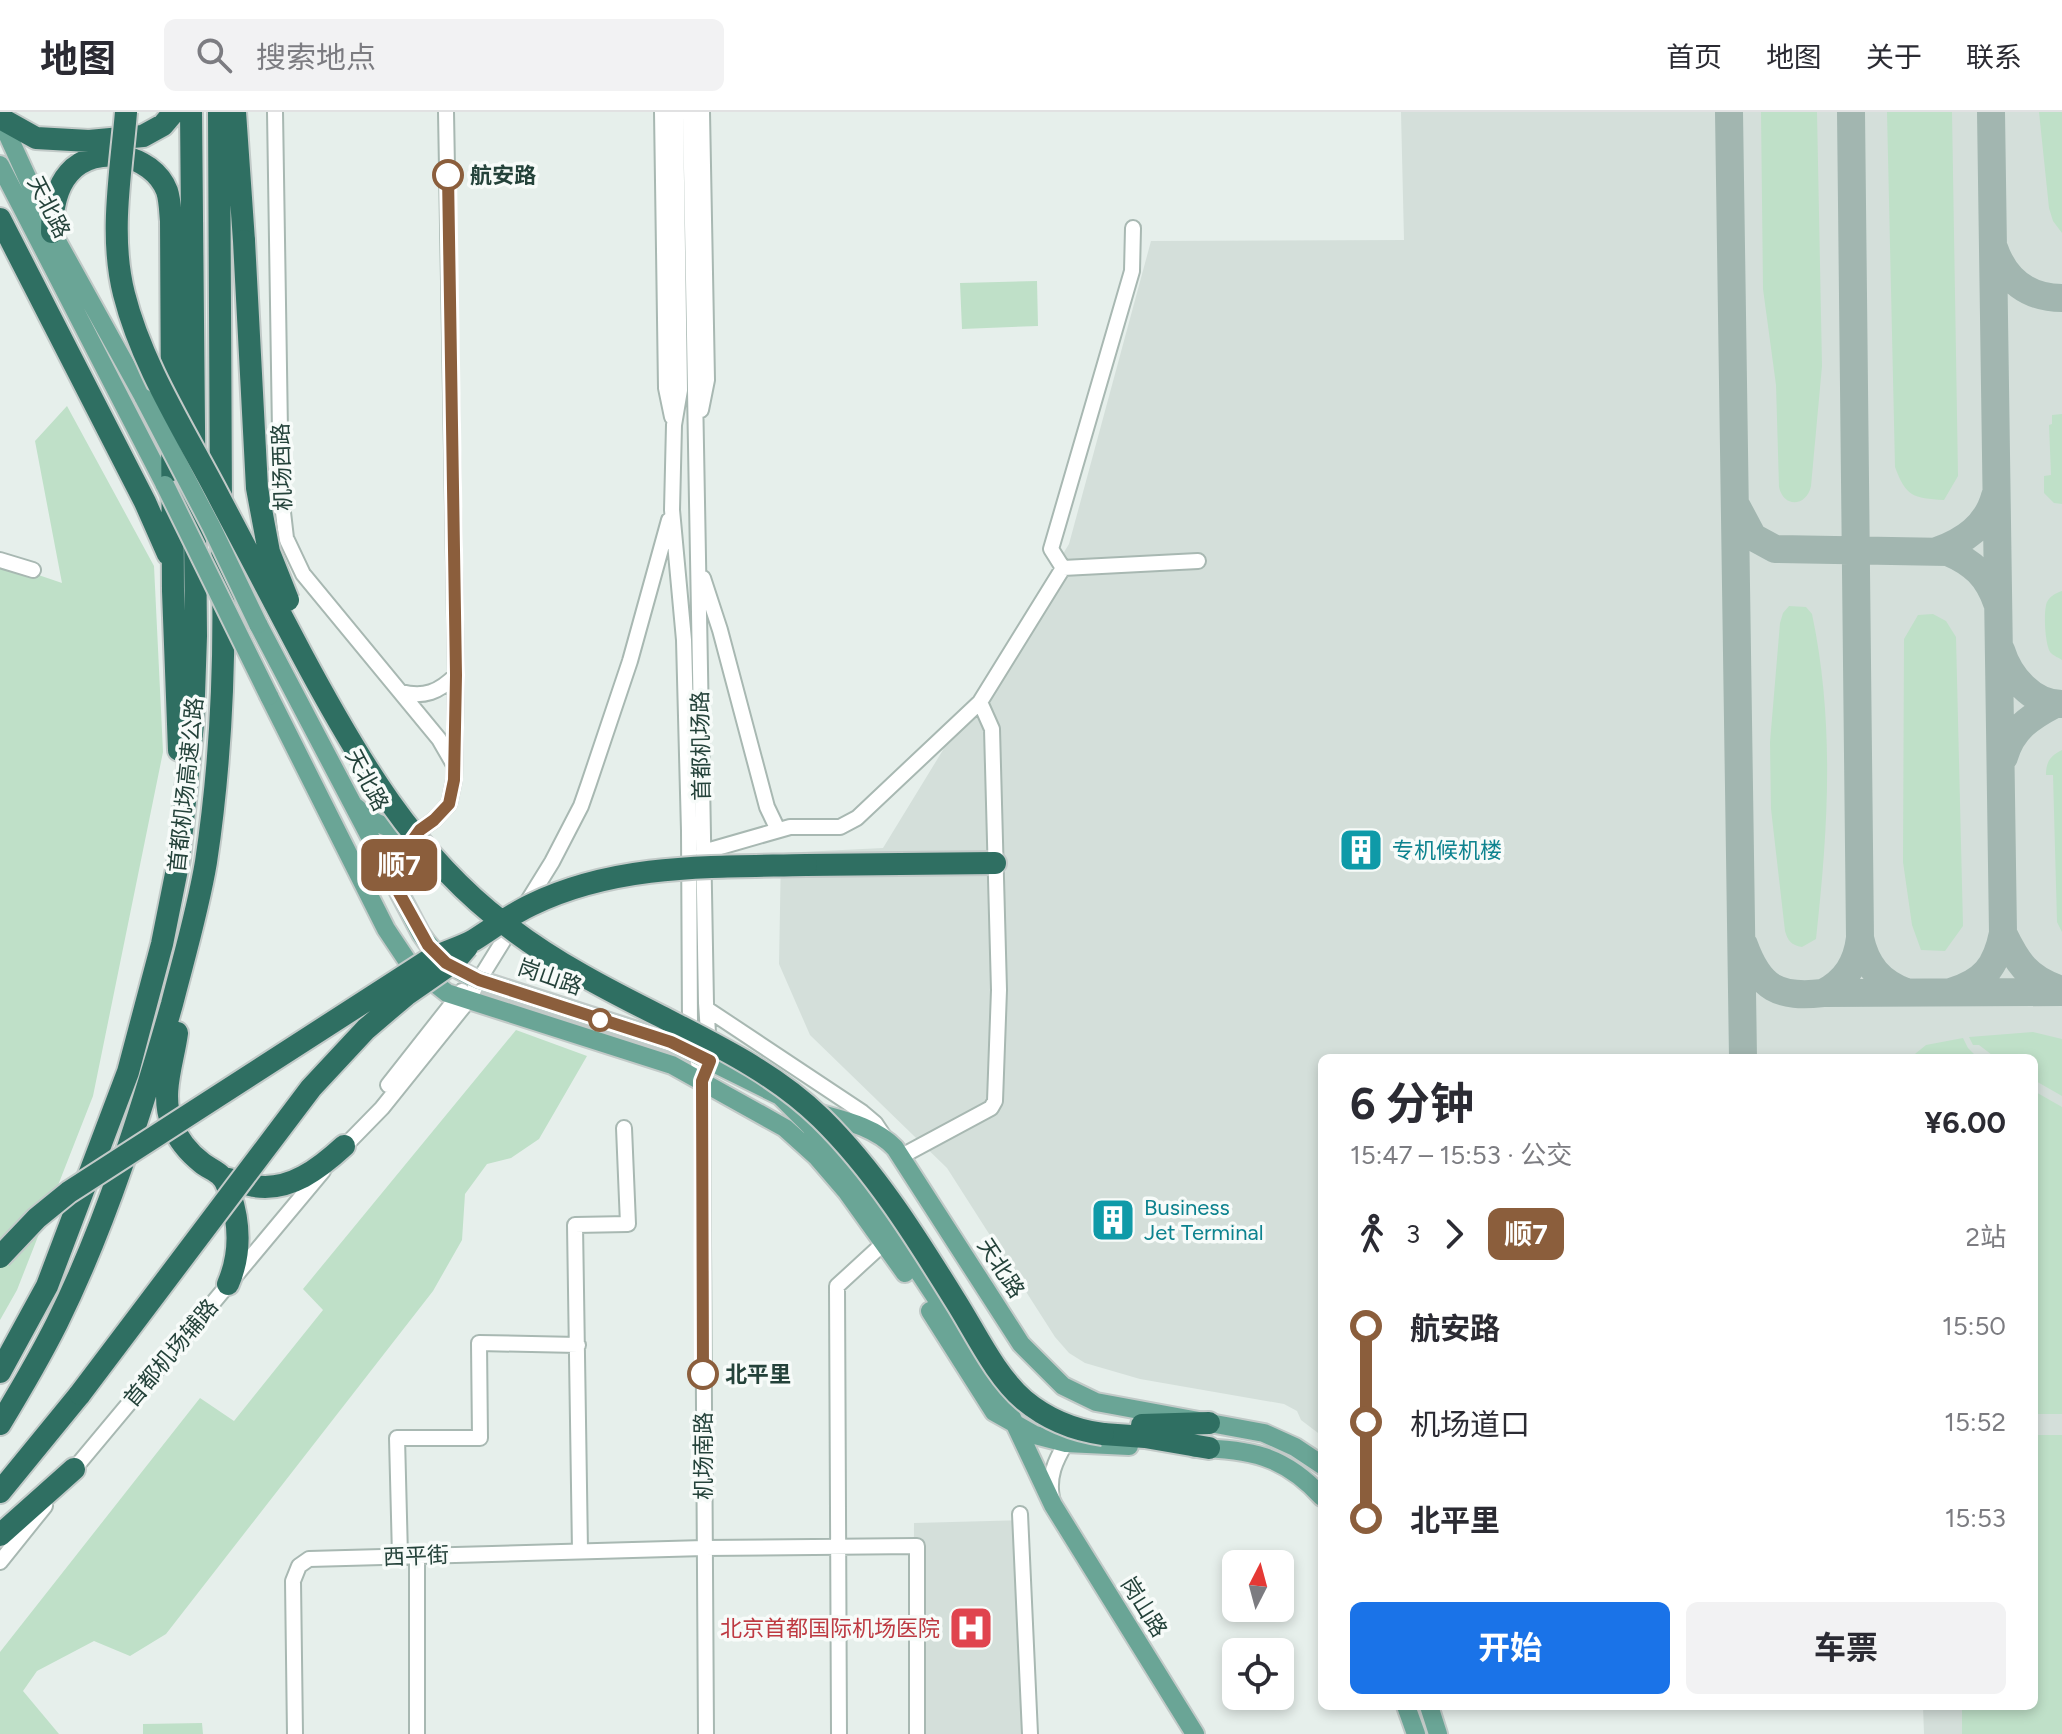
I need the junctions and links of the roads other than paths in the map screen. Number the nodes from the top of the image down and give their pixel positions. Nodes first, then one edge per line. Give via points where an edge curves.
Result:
1 (126, 112) edge
2 (174, 112) edge
3 (191, 112) edge
4 (219, 112) edge
5 (235, 112) edge
6 (275, 112) edge
7 (446, 112) edge
8 (662, 112) edge
9 (676, 112) edge
10 (690, 112) edge
11 (702, 112) edge
12 (0, 118) edge
13 (0, 165) edge
14 (0, 219) edge
15 (1133, 228) dead end
16 (52, 232) junction
17 (674, 425) junction
18 (697, 431) junction
19 (697, 509) junction
20 (672, 510) junction
21 (0, 560) edge
22 (697, 560) junction
23 (1198, 561) dead end
24 (1063, 568) junction
25 (33, 570) dead end
26 (173, 591) junction
27 (456, 675) junction
28 (401, 692) junction
29 (980, 702) junction
30 (454, 765) junction
31 (350, 799) junction
32 (185, 816) junction
33 (420, 830) junction
34 (778, 830) junction
35 (703, 852) junction
36 (995, 863) junction
37 (398, 891) junction
38 (471, 942) junction
39 (479, 980) junction
40 (175, 990) junction
41 (462, 999) junction
42 (707, 1009) junction
43 (703, 1058) junction
44 (702, 1081) junction
45 (780, 1096) junction
46 (624, 1128) dead end
47 (885, 1139) junction
48 (344, 1146) junction
49 (900, 1157) junction
50 (224, 1178) junction
51 (885, 1242) junction
52 (0, 1257) edge
53 (228, 1284) junction
54 (578, 1345) junction
55 (0, 1372) edge
56 (1209, 1423) junction
57 (0, 1424) edge
58 (1015, 1426) junction
59 (1102, 1429) junction
60 (1066, 1443) junction
61 (1209, 1448) junction
62 (1318, 1462) edge
63 (74, 1469) junction
64 (0, 1492) edge
65 (1318, 1493) edge
66 (1053, 1505) junction
67 (1020, 1514) dead end
68 (0, 1535) edge
69 (840, 1547) junction
70 (704, 1548) junction
71 (580, 1551) junction
72 (400, 1556) junction
73 (417, 1556) junction
74 (0, 1562) edge
75 (1407, 1710) edge
76 (1430, 1710) edge
77 (295, 1734) edge
78 (417, 1734) edge
79 (706, 1734) edge
80 (839, 1734) edge
81 (917, 1734) edge
82 (1030, 1734) edge
83 (1195, 1734) edge
84 (1416, 1734) edge
85 (1438, 1734) edge

1 - 59 highway, bridge via 117,236 133,325 330,708 400,819 452,879 508,927 603,987 734,1055 819,1116 899,1213 1015,1391 1055,1421 1077,1430
2 - 12 highway via 143,136 89,141 36,138
3 - 32 highway, 首都机场高速公路 via 196,621
4 - 40 highway, 首都机场高速公路 via 221,709 205,864
5 - 59 highway, bridge via 257,488 269,552 335,692 410,811 474,883 530,929 751,1052 828,1108 891,1180 1017,1374 1059,1409
6 - 28 street, 机场西路 via 286,538 317,594
7 - 27 street
8 - 17 street, 首都机场路 via 666,388
9 - 17 street, 首都机场路 via 680,390
10 - 18 street, 首都机场路
11 - 18 street, 首都机场路 via 707,380
12 - 16 main road, 天北路
13 - 41 main road, 天北路, bridge via 397,947 419,973
14 - 26 highway via 156,526 168,555
15 - 24 street via 1132,271 1051,549
16 - 26 highway via 62,184 86,160 133,159 150,168 167,191 174,360
16 - 31 main road, 天北路, bridge via 144,398
17 - 20 street, 首都机场路
18 - 19 street, 首都机场路
19 - 20 street
19 - 22 street, 首都机场路
20 - 39 street, 首都机场路 via 630,661 581,806
20 - 43 street, 首都机场路 via 684,640 690,1025
21 - 25 street
22 - 34 street
22 - 35 street, 首都机场路
23 - 24 street
24 - 29 street
26 - 32 highway
27 - 28 street via 431,693
27 - 30 street
28 - 30 street, 机场西路
29 - 34 street via 849,824
29 - 36 street via 992,729
30 - 33 street via 449,804
31 - 33 main road via 374,822
31 - 37 main road, 天北路
32 - 55 highway, 首都机场高速公路 via 162,944 128,1072 47,1286
33 - 37 main road via 400,858
34 - 35 street
35 - 42 street, 首都机场路
36 - 38 highway, bridge via 670,869 622,875 528,906
36 - 49 street via 995,1101
37 - 39 main road, 天北路 via 428,945 446,963
38 - 52 highway, bridge via 429,960 69,1192
38 - 64 highway, bridge via 455,961 386,1012 311,1088
39 - 41 street, 首都机场路 via 466,987
39 - 43 main road, 岗山路 via 671,1042
40 - 50 highway via 177,1032 168,1110 182,1144
40 - 57 highway, 首都机场高速公路 via 141,1107 87,1255 57,1323
41 - 44 main road, 岗山路 via 672,1065
41 - 48 street, 首都机场辅路 via 374,1102
42 - 43 street, 首都机场路
42 - 47 street via 862,1112
43 - 44 street
43 - 45 main road, 天北路
44 - 51 main road via 800,1140
44 - 70 street, 机场南路
45 - 47 main road, 天北路
45 - 58 main road, 天北路 via 880,1213 1004,1401
46 - 54 street via 628,1224 575,1225
47 - 49 main road, 天北路
48 - 50 highway via 314,1172 282,1184 253,1186
48 - 53 street, 首都机场辅路
49 - 56 main road, 天北路 via 1021,1344 1053,1378 1096,1402
50 - 53 highway via 238,1225 236,1262
51 - 58 main road via 994,1412
51 - 69 street via 837,1286
53 - 63 street, 首都机场辅路
54 - 71 street
54 - 72 street via 479,1343 480,1438 397,1438
56 - 59 highway
56 - 62 main road, 天北路 via 1264,1433
58 - 60 main road
58 - 66 main road, 岗山路
59 - 61 highway
60 - 61 main road
60 - 66 street via 1051,1475
61 - 65 main road via 1278,1461
63 - 68 highway
63 - 74 street, 首都机场辅路
66 - 83 main road, 岗山路
67 - 82 street
69 - 70 street, 西平街
69 - 80 street
69 - 81 street, 西平街 via 917,1546
70 - 71 street, 西平街
70 - 79 street, 机场南路
71 - 73 street, 西平街
72 - 73 street, 西平街
72 - 77 street, 西平街 via 309,1559 299,1566 293,1581
73 - 78 street
75 - 84 main road
76 - 85 main road

